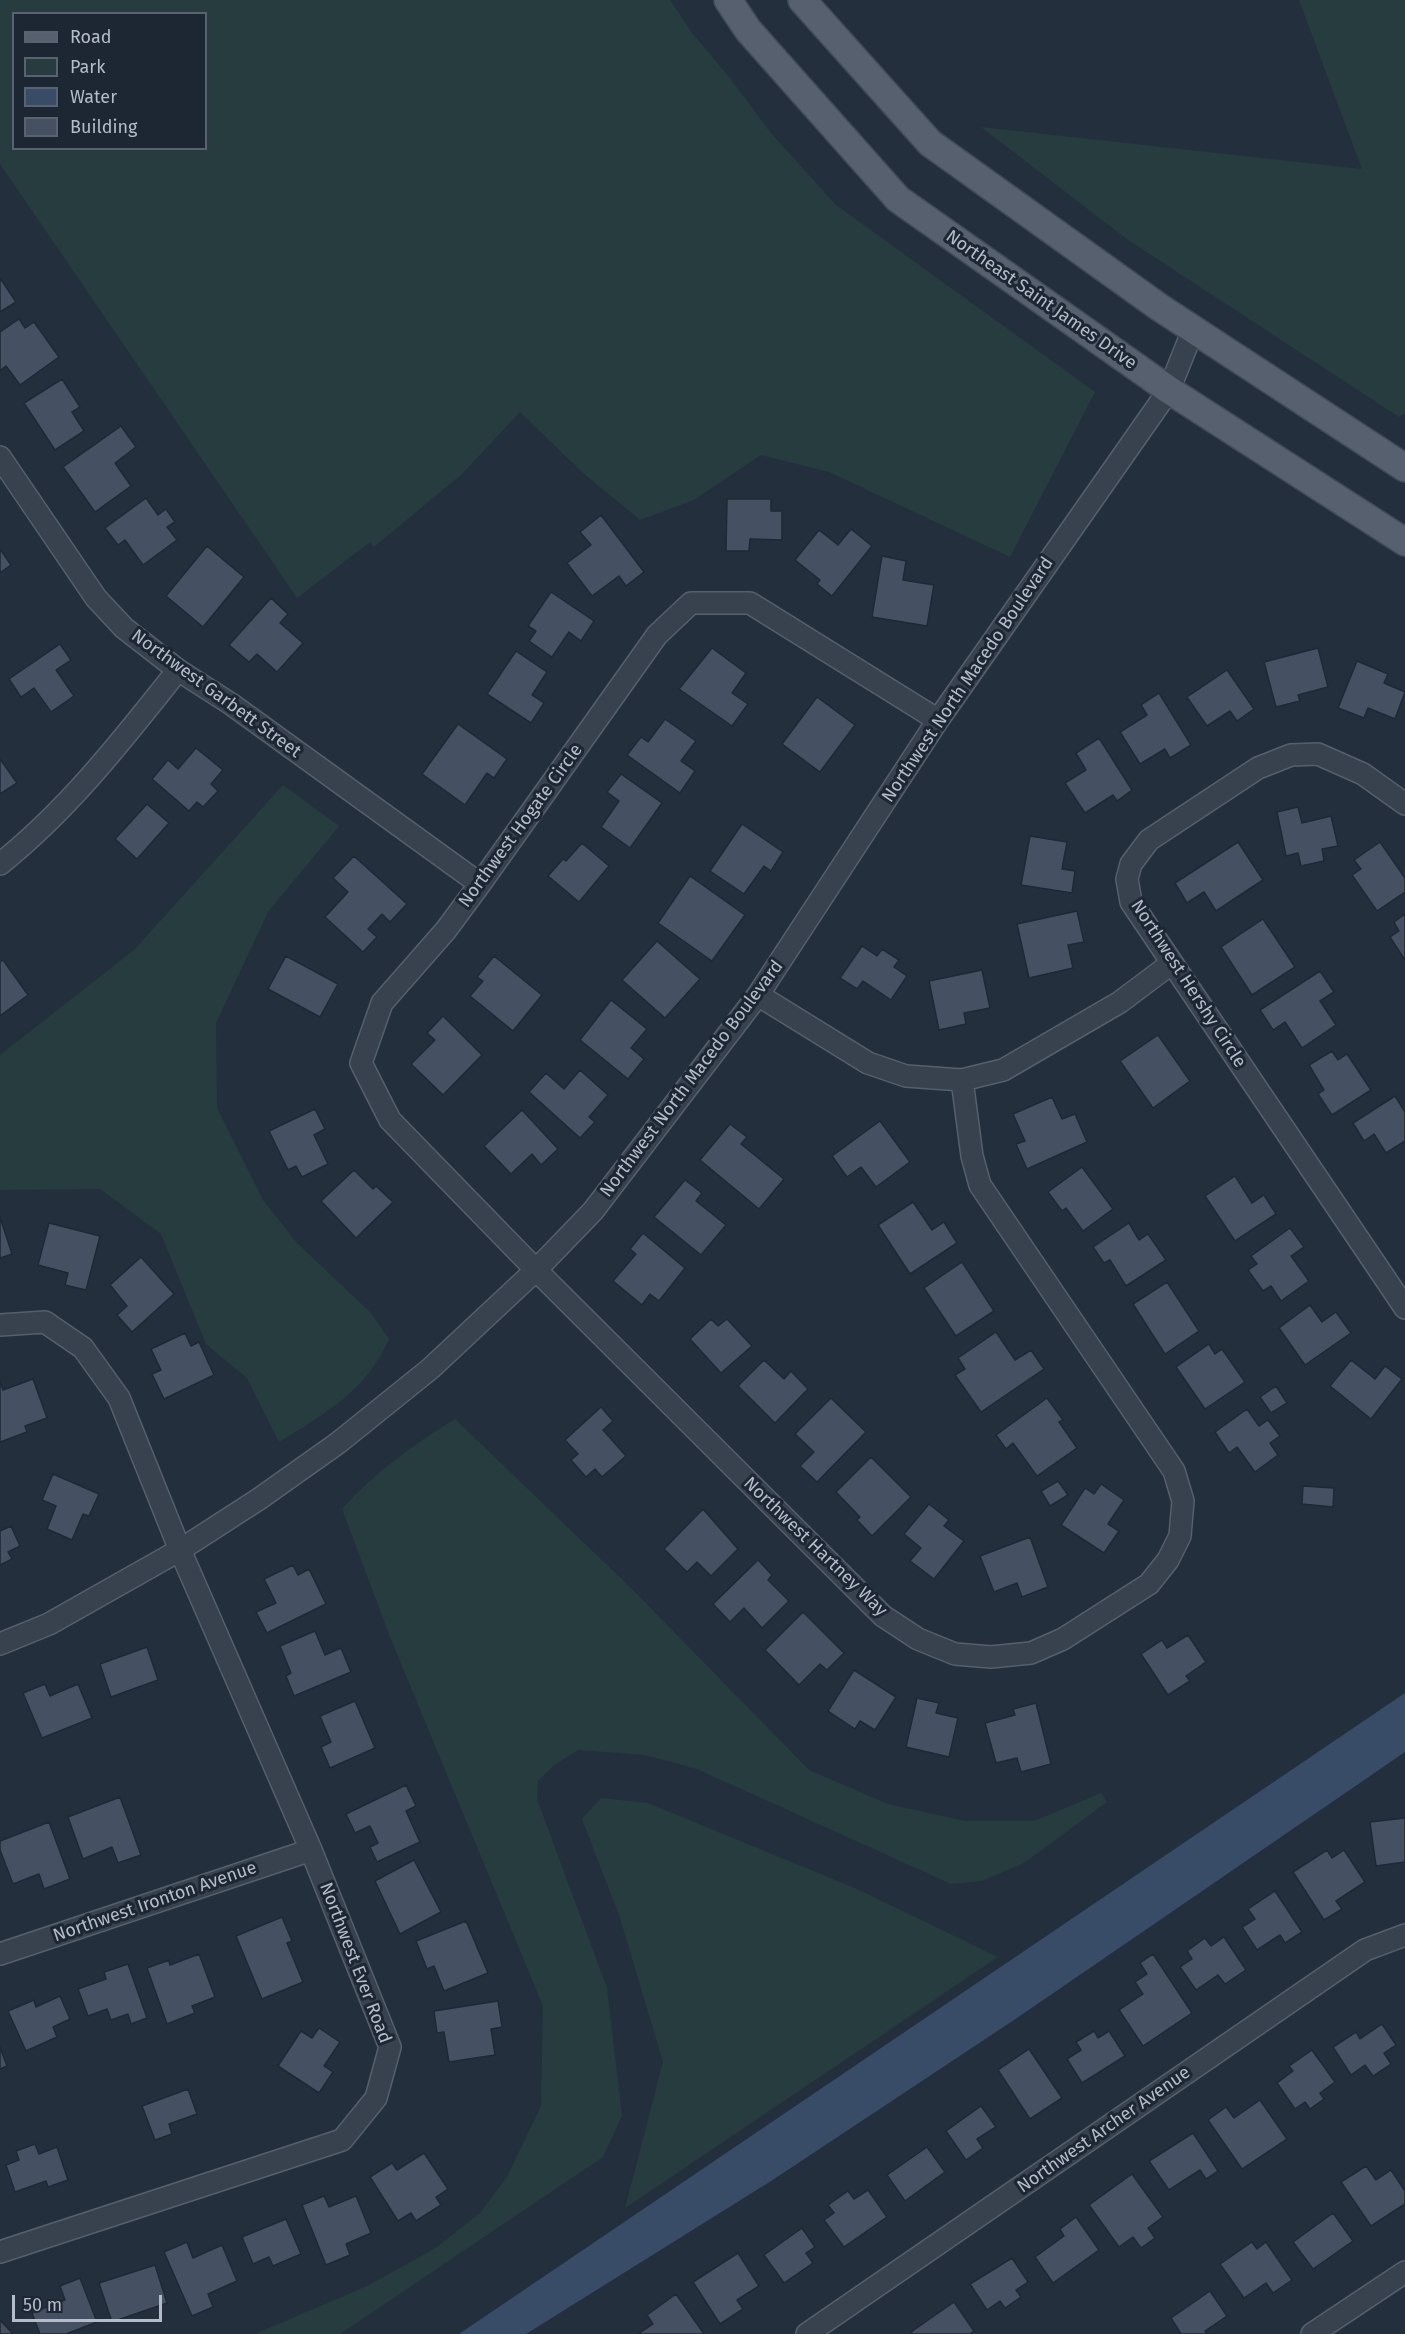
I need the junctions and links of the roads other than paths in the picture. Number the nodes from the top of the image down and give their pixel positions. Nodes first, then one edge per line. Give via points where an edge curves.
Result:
1 (728, 0) edge
2 (802, 0) edge
3 (1194, 330) junction
4 (1169, 390) junction
5 (0, 457) edge
6 (1405, 468) edge
7 (1405, 542) edge
8 (178, 670) junction
9 (938, 720) junction
10 (1405, 804) edge
11 (0, 864) edge
12 (480, 884) junction
13 (1172, 963) junction
14 (758, 995) junction
15 (962, 1080) junction
16 (536, 1270) junction
17 (1405, 1308) edge
18 (0, 1324) edge
19 (180, 1550) junction
20 (0, 1644) edge
21 (310, 1850) junction
22 (1405, 1935) edge
23 (0, 1954) edge
24 (0, 2252) edge
25 (1405, 2272) edge
26 (807, 2334) edge
27 (1312, 2334) edge

1 - 4 main road, Northeast Saint James Drive via 748,30 898,199
2 - 3 main road via 930,143
3 - 4 street, Northwest North Macedo Boulevard
3 - 6 main road
4 - 7 main road, Northeast Saint James Drive
4 - 9 street, Northwest North Macedo Boulevard
5 - 8 street, Northwest Garbett Street via 96,598 124,628
8 - 11 street via 79,789 26,844
8 - 12 street, Northwest Garbett Street
9 - 12 street, Northwest Hogate Circle via 750,603 691,603 657,636
9 - 14 street, Northwest North Macedo Boulevard
10 - 13 street, Northwest Hershy Circle via 1363,774 1318,754 1291,755 1258,768 1149,840 1131,864 1127,879 1131,902
12 - 16 street, Northwest Hogate Circle via 382,1003 361,1063 390,1120
13 - 15 street via 1120,1002 1003,1070
13 - 17 street, Northwest Hershy Circle
14 - 15 street via 868,1062 906,1076
14 - 16 street, Northwest North Macedo Boulevard via 593,1211
15 - 16 street, Northwest Hartney Way via 980,1185 1174,1471 1183,1501 1180,1536 1149,1584 1063,1639 1031,1653 991,1657 955,1654 918,1639 883,1616
16 - 19 street, Northwest North Macedo Boulevard via 430,1369 338,1443
18 - 19 street, Northwest Ever Road via 45,1322 83,1348 119,1398
19 - 20 street, Northwest North Macedo Boulevard via 49,1624
19 - 21 street, Northwest Ever Road
21 - 23 street, Northwest Ironton Avenue
21 - 24 street, Northwest Ever Road via 390,2047 376,2098 342,2140
22 - 26 street, Northwest Archer Avenue via 1365,1950
25 - 27 street

